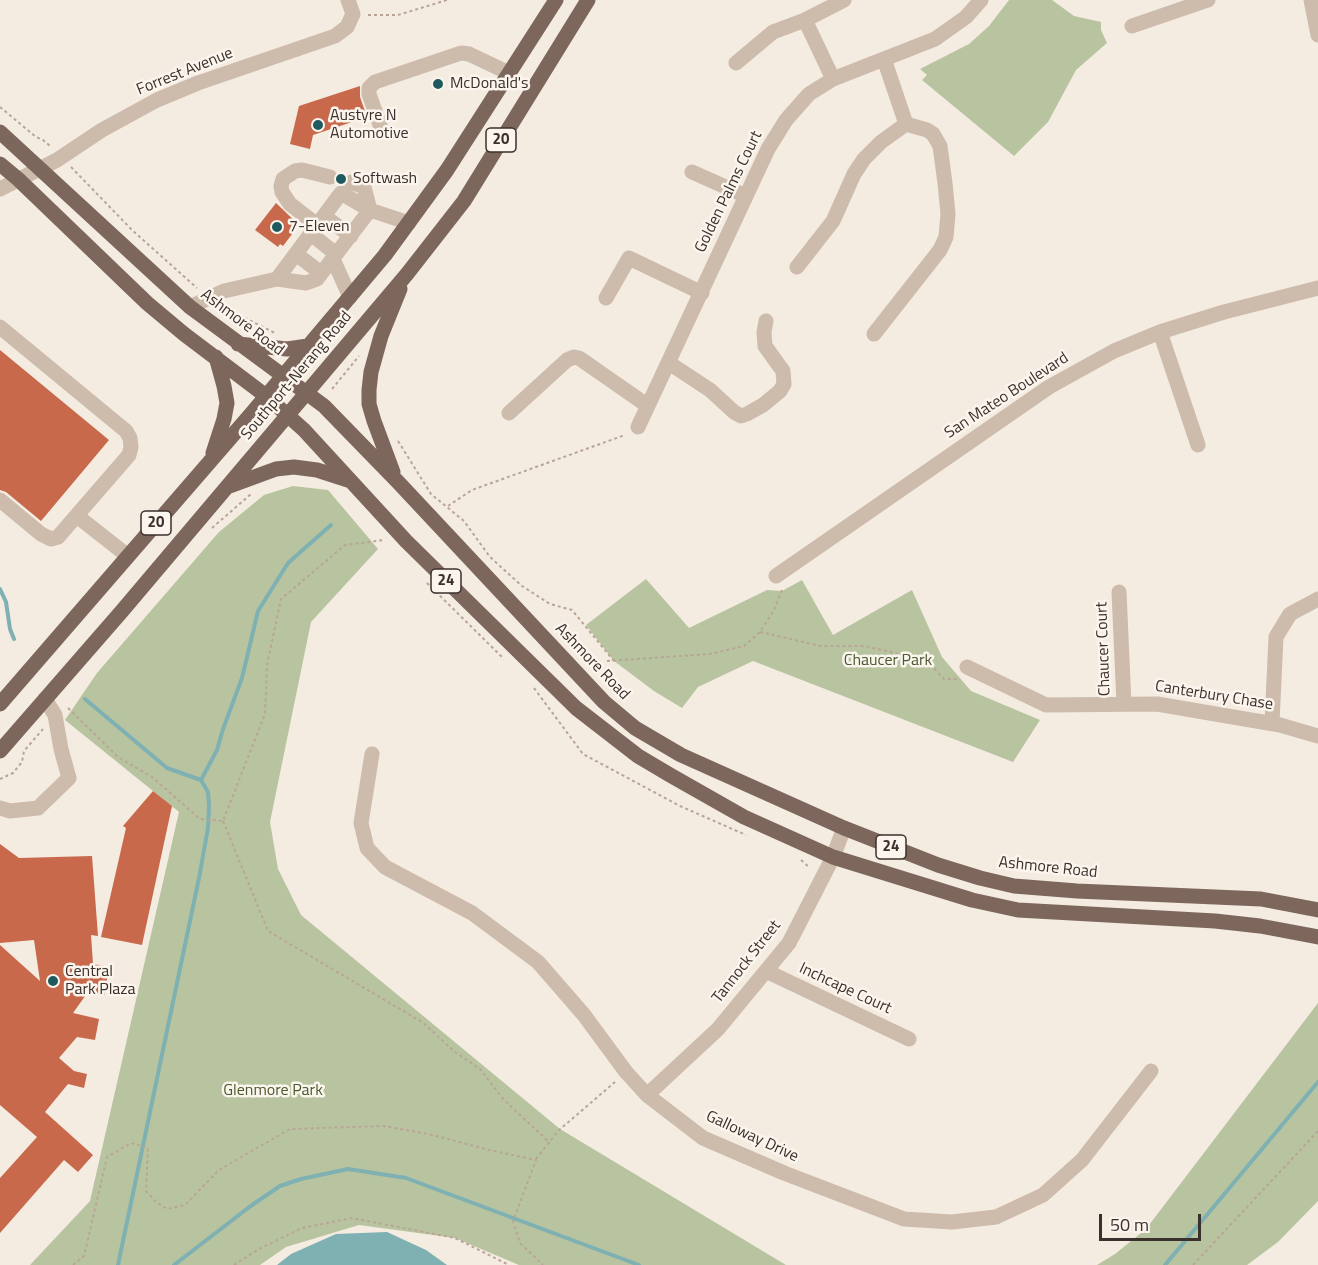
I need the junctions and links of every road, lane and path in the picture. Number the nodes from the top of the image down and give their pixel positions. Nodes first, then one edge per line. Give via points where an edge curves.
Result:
1 (447, 0) edge
2 (556, 0) edge
3 (588, 0) edge
4 (844, 0) edge
5 (981, 0) edge
6 (1208, 0) edge
7 (1311, 0) edge
8 (351, 7) edge
9 (805, 20) junction
10 (1132, 26) dead end
11 (1318, 35) edge
12 (884, 59) junction
13 (736, 63) dead end
14 (509, 73) junction
15 (832, 79) junction
16 (0, 107) edge
17 (906, 124) junction
18 (380, 125) dead end
19 (0, 132) edge
20 (62, 156) junction
21 (0, 164) edge
22 (41, 168) junction
23 (692, 172) dead end
24 (330, 177) dead end
25 (18, 179) junction
26 (351, 182) dead end
27 (0, 189) edge
28 (746, 196) junction
29 (370, 210) junction
30 (409, 223) junction
31 (317, 225) junction
32 (351, 236) junction
33 (296, 254) junction
34 (334, 256) junction
35 (797, 267) dead end
36 (321, 273) junction
37 (407, 274) junction
38 (277, 279) junction
39 (1318, 288) edge
40 (702, 293) junction
41 (350, 297) junction
42 (210, 298) junction
43 (606, 298) dead end
44 (190, 308) junction
45 (766, 321) dead end
46 (0, 327) edge
47 (1160, 332) junction
48 (874, 334) dead end
49 (238, 344) junction
50 (308, 346) junction
51 (280, 349) junction
52 (363, 352) dead end
53 (216, 357) junction
54 (669, 363) junction
55 (282, 376) junction
56 (328, 386) dead end
57 (308, 393) junction
58 (266, 396) junction
59 (648, 406) junction
60 (509, 413) dead end
61 (288, 415) junction
62 (638, 428) joint
63 (397, 440) dead end
64 (1198, 445) dead end
65 (211, 460) junction
66 (351, 481) junction
67 (398, 483) junction
68 (226, 487) junction
69 (252, 494) dead end
70 (0, 500) edge
71 (447, 507) junction
72 (77, 516) junction
73 (210, 530) dead end
74 (393, 539) dead end
75 (128, 556) junction
76 (776, 576) joint
77 (425, 579) dead end
78 (1119, 592) dead end
79 (1318, 600) edge
80 (760, 632) junction
81 (607, 661) dead end
82 (614, 661) junction
83 (511, 665) dead end
84 (967, 667) joint
85 (528, 681) dead end
86 (48, 695) junction
87 (0, 704) edge
88 (1124, 704) junction
89 (55, 716) junction
90 (1272, 723) junction
91 (1318, 736) edge
92 (0, 751) edge
93 (372, 754) dead end
94 (0, 779) edge
95 (3, 813) edge
96 (223, 821) junction
97 (844, 828) junction
98 (749, 835) dead end
99 (798, 856) dead end
100 (832, 857) junction
101 (824, 874) junction
102 (1318, 910) edge
103 (1318, 938) edge
104 (766, 971) junction
105 (909, 1039) dead end
106 (1151, 1071) dead end
107 (626, 1072) junction
108 (647, 1095) junction
109 (1318, 1131) edge
110 (550, 1143) junction
111 (536, 1160) junction
112 (73, 1265) edge
113 (234, 1265) edge
114 (509, 1265) edge
115 (543, 1265) edge
116 (1193, 1265) edge

1 - 8 path via 398,15
2 - 14 main road, Southport-Nerang Road / 20
3 - 37 main road, Southport-Nerang Road / 20 via 464,201
4 - 9 street
5 - 12 street, Golden Palms Court via 966,17 935,39
6 - 10 street
7 - 11 street
8 - 20 street, Forrest Avenue via 347,27 335,36 164,97
9 - 13 street via 773,32
9 - 15 street
12 - 15 street, Golden Palms Court
12 - 17 street
14 - 18 street via 461,53 375,82 369,94
14 - 30 main road, Southport-Nerang Road / 20
15 - 28 street, Golden Palms Court via 809,94 786,120
16 - 20 path
17 - 35 street via 864,159 832,221
17 - 48 street via 927,130 940,146 948,225 940,250
19 - 22 main road, Ashmore Road
20 - 22 street, Forrest Avenue
20 - 42 path via 133,231
21 - 25 main road
22 - 25 street, Forrest Avenue
22 - 44 main road, Ashmore Road
23 - 28 street
24 - 31 street via 296,171 281,186 290,204
25 - 27 street, Forrest Avenue
25 - 53 main road via 120,278
26 - 29 street via 364,187
28 - 40 street, Golden Palms Court
29 - 30 street
29 - 31 street via 341,193
29 - 32 street
30 - 41 main road, Southport-Nerang Road / 20
31 - 32 street
31 - 33 street
31 - 34 street
32 - 34 street
33 - 36 street
33 - 38 street
34 - 36 street
34 - 41 street
36 - 38 street via 306,283
37 - 57 main road, Southport-Nerang Road / 20
37 - 67 main road via 381,336 369,390 376,429
38 - 42 street
39 - 47 street, San Mateo Boulevard
40 - 43 street via 629,258
40 - 54 street, Golden Palms Court
41 - 50 main road, Southport-Nerang Road / 20
42 - 44 street
42 - 51 path via 282,336
44 - 49 main road, Ashmore Road
45 - 54 street via 765,346 783,371 784,384 772,398 747,414 734,412 710,390
46 - 72 street via 130,438 129,455
47 - 64 street
47 - 76 street, San Mateo Boulevard via 1114,351 1049,387
49 - 51 main road
49 - 55 main road, Ashmore Road
50 - 51 main road
50 - 55 main road, Southport-Nerang Road / 20
52 - 56 path via 333,391
53 - 58 main road
53 - 65 main road via 227,403
54 - 59 street, Golden Palms Court
55 - 57 main road, Ashmore Road / 24
55 - 58 main road, Southport-Nerang Road / 20
57 - 61 main road, Southport-Nerang Road / 20
57 - 67 main road, Ashmore Road / 24
58 - 61 main road, 24
58 - 65 main road, Southport-Nerang Road / 20
59 - 60 street via 574,357
59 - 62 street, Golden Palms Court
61 - 66 main road, 24
61 - 68 main road, Southport-Nerang Road / 20
62 - 71 path via 617,439 471,490
63 - 71 path via 431,494
65 - 75 main road, Southport-Nerang Road / 20
66 - 68 main road via 294,467 276,469
66 - 100 main road, 24 via 405,541 576,708 638,756 670,775 744,817
67 - 97 main road, Ashmore Road / 24 via 604,702 635,728 681,755
68 - 86 main road, Southport-Nerang Road / 20
69 - 73 path
70 - 72 street via 47,538 58,537
71 - 82 path via 464,521 490,557 522,586 550,604 572,610
72 - 75 street
74 - 96 path via 345,545 281,599 267,665 265,714
75 - 87 main road, Southport-Nerang Road / 20
76 - 80 path via 782,591
77 - 83 path
78 - 88 street, Chaucer Court
79 - 90 street via 1290,614 1276,637
80 - 82 path via 744,646 710,654
80 - 84 path via 821,646 864,646 892,652 932,666 944,679 961,679
81 - 82 path
84 - 88 street, Canterbury Chase via 1046,705
85 - 98 path via 583,754 680,807
86 - 89 street
86 - 92 main road, Southport-Nerang Road / 20
86 - 96 path via 118,757 152,777 200,819
88 - 90 street, Canterbury Chase via 1157,704
89 - 94 path via 24,751 14,773
89 - 95 street via 69,778 38,808
90 - 91 street, Canterbury Chase
93 - 107 street, Galloway Drive via 361,823 367,849 385,867 472,913 538,962
96 - 110 path via 268,932 422,1022 480,1069 503,1099
97 - 100 street, Tannock Street
97 - 102 main road, Ashmore Road / 24 via 938,865 1014,886 1261,899
99 - 101 path via 807,866
100 - 101 street, Tannock Street
100 - 103 main road, 24 via 1018,910 1215,921
101 - 104 street, Tannock Street via 789,943
104 - 105 street, Inchcape Court
104 - 108 street, Tannock Street via 718,1029
106 - 108 street, Galloway Drive via 1082,1160 1043,1195 996,1217 952,1222 904,1219 784,1173 703,1138
107 - 108 street, Galloway Drive
107 - 110 path via 558,1131
109 - 116 path
110 - 111 path
111 - 112 path via 384,1126 290,1129 219,1170 185,1205 167,1209 146,1191 148,1148 131,1143 107,1157 84,1256
111 - 115 path via 513,1221 520,1243
113 - 114 path via 302,1228 352,1218 455,1238

